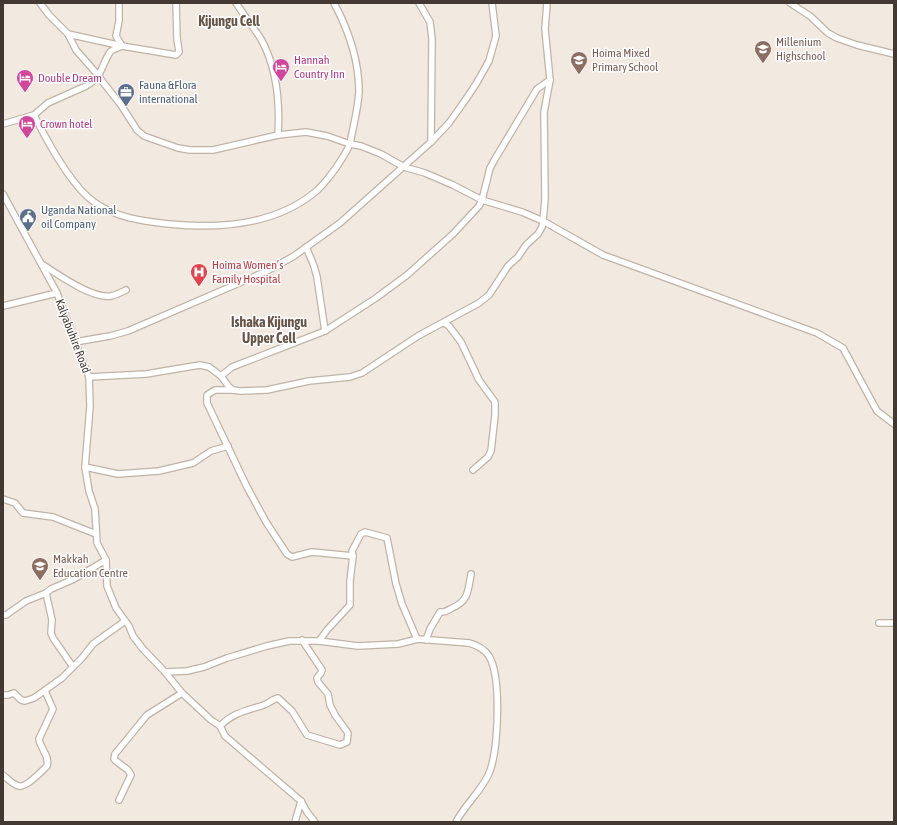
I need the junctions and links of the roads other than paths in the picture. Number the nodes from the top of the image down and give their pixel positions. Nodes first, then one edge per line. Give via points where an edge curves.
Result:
1 (40, 3) edge
2 (119, 3) edge
3 (176, 3) edge
4 (236, 3) edge
5 (334, 3) edge
6 (419, 3) edge
7 (492, 3) edge
8 (547, 3) edge
9 (790, 3) edge
10 (68, 34) junction
11 (122, 46) junction
12 (894, 54) edge
13 (98, 75) junction
14 (550, 80) junction
15 (34, 115) junction
16 (3, 124) edge
17 (278, 135) junction
18 (431, 142) junction
19 (350, 144) junction
20 (404, 167) junction
21 (3, 194) edge
22 (482, 200) junction
23 (543, 221) junction
24 (306, 247) junction
25 (41, 264) junction
26 (126, 290) dead end
27 (57, 293) junction
28 (4, 305) edge
29 (446, 325) junction
30 (325, 331) junction
31 (75, 342) junction
32 (221, 376) junction
33 (89, 377) junction
34 (233, 390) junction
35 (894, 424) edge
36 (228, 446) junction
37 (85, 467) junction
38 (473, 470) dead end
39 (3, 499) edge
40 (96, 534) junction
41 (353, 556) junction
42 (106, 560) junction
43 (471, 574) dead end
44 (46, 593) junction
45 (3, 615) edge
46 (125, 621) junction
47 (879, 623) dead end
48 (894, 623) edge
49 (417, 639) junction
50 (302, 640) junction
51 (426, 640) junction
52 (319, 641) junction
53 (73, 667) junction
54 (165, 672) junction
55 (45, 690) junction
56 (182, 693) junction
57 (3, 695) edge
58 (220, 726) junction
59 (3, 775) edge
60 (119, 800) dead end
61 (301, 800) junction
62 (295, 822) edge
63 (315, 822) edge
64 (456, 822) edge

1 - 10 street
2 - 11 street via 116,36
3 - 11 street via 179,52 177,55
4 - 17 street via 261,40 272,66 276,85
5 - 19 street via 355,51 358,73 358,101
6 - 18 street via 430,22 432,39
7 - 18 street via 496,36 489,61 466,100
8 - 14 street via 545,28
9 - 12 street via 837,38
10 - 11 street
10 - 13 street via 76,50
11 - 13 street via 111,51
13 - 15 street via 91,83 48,103
13 - 17 street via 137,130 144,136 178,148 213,150
14 - 22 street via 537,89 495,159
14 - 23 street via 544,112
15 - 16 street
15 - 19 street via 68,173 93,201 104,209 130,219 179,225 227,225 250,222 287,210 315,193 326,182
17 - 19 street via 306,132
18 - 20 street
19 - 20 street via 361,146
20 - 22 street via 425,173
20 - 24 street via 340,223
21 - 25 street, Kalyabuhire Road
22 - 23 street
22 - 30 street via 464,223 408,275
23 - 29 street via 538,234 508,266 489,295
23 - 35 street via 603,255 817,333 843,348 877,411
24 - 30 street via 317,277
24 - 31 street via 267,272 142,325 110,336
25 - 26 street via 93,293 112,296
25 - 27 street, Kalyabuhire Road
27 - 28 street
27 - 31 street, Kalyabuhire Road
29 - 34 street via 418,336 356,376 262,390
29 - 38 street via 462,342 480,380 495,402 491,451
30 - 32 street via 232,367
31 - 33 street, Kalyabuhire Road
32 - 33 street via 209,367 200,365 146,374
32 - 34 street
33 - 37 street, Kalyabuhire Road via 90,406
34 - 36 street via 215,390 206,398
36 - 37 street via 211,451 193,463 159,471 118,474
36 - 41 street via 255,504 289,557 312,552
37 - 40 street, Kalyabuhire Road via 95,509
39 - 40 street via 15,503 23,513 53,517
40 - 42 street, Kalyabuhire Road via 97,543
41 - 49 street via 352,551 363,532 388,538 396,584
41 - 52 street via 350,605
42 - 44 street
42 - 46 street via 107,586 116,608
43 - 51 street via 465,600 458,606 440,612
44 - 45 street
44 - 53 street via 52,620 51,633
46 - 53 street via 94,644
46 - 54 street via 133,636
47 - 48 street
49 - 51 street
49 - 52 street via 398,644 372,646
50 - 52 street
50 - 54 street via 267,646 204,667
50 - 58 street via 322,670 318,682 328,694 330,705 348,733 347,742 340,745 309,737 292,711 278,698 265,705 240,712
51 - 64 street via 476,645 488,656 494,674 498,705 491,766 485,781
53 - 55 street
54 - 56 street
55 - 57 street via 25,701 14,692
55 - 59 street via 53,709 39,739 47,758 47,766 22,786 16,785
56 - 58 street
56 - 60 street via 147,715 115,754 114,759 131,775
58 - 61 street via 225,736
61 - 62 street
61 - 63 street

